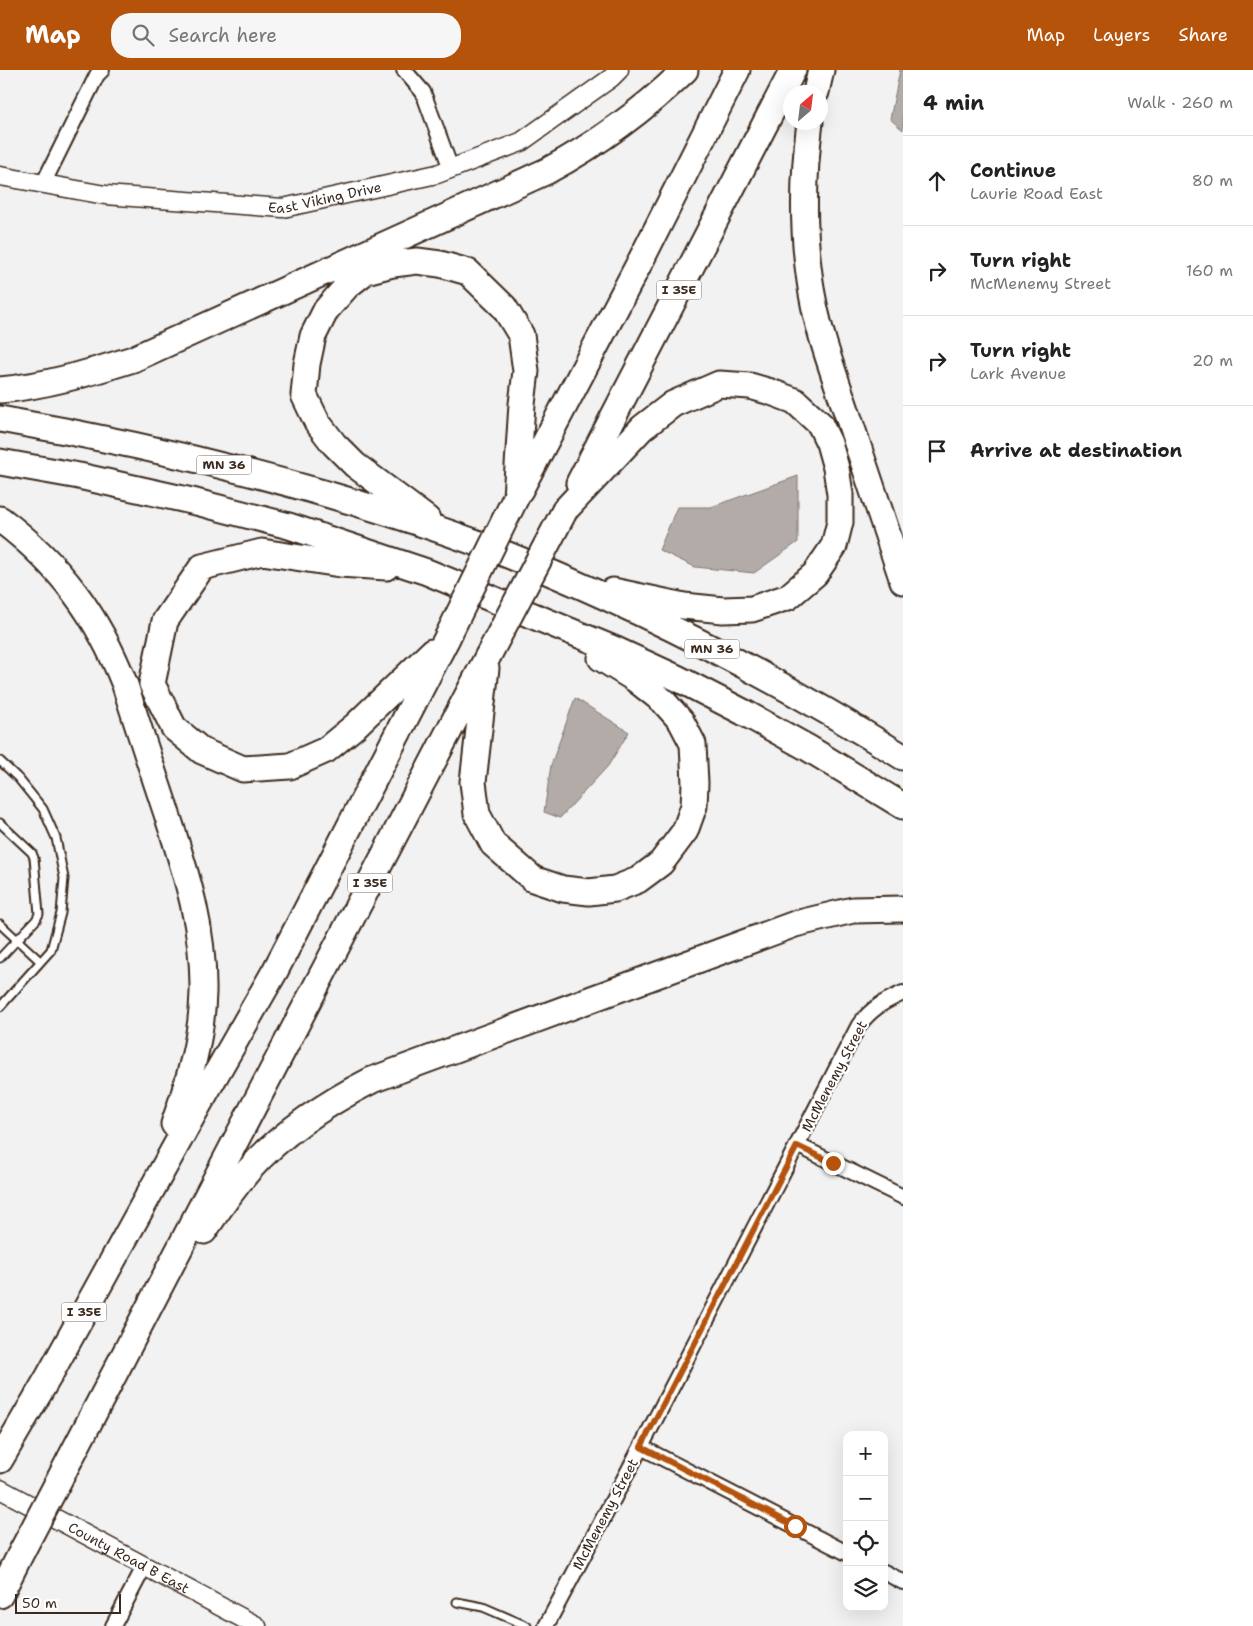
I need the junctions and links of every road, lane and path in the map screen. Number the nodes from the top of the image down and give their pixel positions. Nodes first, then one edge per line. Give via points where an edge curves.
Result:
1 (102, 70) edge
2 (404, 70) edge
3 (619, 70) edge
4 (685, 70) edge
5 (736, 70) edge
6 (792, 70) edge
7 (821, 70) edge
8 (818, 85) edge
9 (809, 130) edge
10 (451, 169) junction
11 (0, 176) edge
12 (43, 184) junction
13 (0, 390) edge
14 (0, 419) edge
15 (0, 462) edge
16 (518, 492) junction
17 (565, 510) junction
18 (0, 519) edge
19 (443, 531) junction
20 (422, 570) junction
21 (903, 581) edge
22 (574, 583) junction
23 (541, 618) junction
24 (443, 643) junction
25 (486, 661) junction
26 (903, 757) edge
27 (0, 761) edge
28 (903, 806) edge
29 (0, 823) edge
30 (903, 909) edge
31 (0, 924) edge
32 (17, 940) junction
33 (0, 958) edge
34 (40, 961) junction
35 (903, 993) edge
36 (0, 1007) edge
37 (797, 1146) junction
38 (151, 1191) junction
39 (903, 1197) edge
40 (142, 1321) junction
41 (641, 1447) junction
42 (0, 1460) edge
43 (0, 1489) edge
44 (843, 1551) edge
45 (144, 1567) junction
46 (888, 1574) edge
47 (903, 1582) edge
48 (0, 1594) edge
49 (457, 1602) dead end
50 (113, 1626) edge
51 (257, 1626) edge
52 (527, 1626) edge
53 (546, 1626) edge

1 - 12 street
2 - 10 street via 423,92
3 - 10 street, East Viking Drive via 521,142
4 - 13 highway via 637,112 547,171 132,359 54,382
5 - 16 highway, I 35E via 640,262
6 - 17 highway, I 35E
7 - 8 highway
9 - 21 highway via 803,196 805,239 815,308
10 - 12 street, East Viking Drive via 283,208 105,195
11 - 12 street, East Viking Drive
14 - 19 highway, MN 36 via 83,433 216,463
15 - 20 highway via 196,502 289,526
16 - 19 highway via 526,371 521,335 504,306 468,272 440,264 417,261 366,271 347,286 326,310 313,336 304,395 334,444 355,465
16 - 24 highway, I 35E, bridge
17 - 22 highway via 642,428 673,404 719,384 750,386 795,401 820,424 829,443 840,494 840,522 834,546 814,574 788,597 752,609 723,610 684,606
17 - 25 highway, I 35E, bridge
18 - 38 highway via 19,533 68,582 104,638 124,685 198,918 203,993 200,1030 188,1087
19 - 22 highway, MN 36
20 - 23 highway
20 - 24 highway via 340,564 262,552 202,568 164,621 152,684 174,728 202,751 243,769 290,766 326,750
22 - 26 highway, MN 36 via 744,666
23 - 25 highway via 663,701 681,721 693,744 694,806 685,830 661,863 638,880 589,892 563,889 533,879 494,844 477,814 473,782
23 - 28 highway via 625,654 743,712
24 - 38 highway, I 35E via 275,971
25 - 40 highway, I 35E
27 - 34 lane via 43,809 56,838 64,878 62,913 50,950
29 - 32 lane via 34,858 39,914
30 - 40 highway via 853,910 795,924 402,1068 338,1097 284,1136 250,1169
31 - 32 lane
32 - 33 lane
32 - 34 lane
34 - 36 lane
35 - 37 street, McMenemy Street via 869,1012 858,1025
37 - 39 street
37 - 41 street, McMenemy Street
38 - 42 highway, I 35E
40 - 48 highway, I 35E, bridge
41 - 44 street
41 - 53 street, McMenemy Street
43 - 45 street, County Road B East
45 - 50 street
45 - 51 street, County Road B East
46 - 47 street
49 - 52 lane via 483,1607

